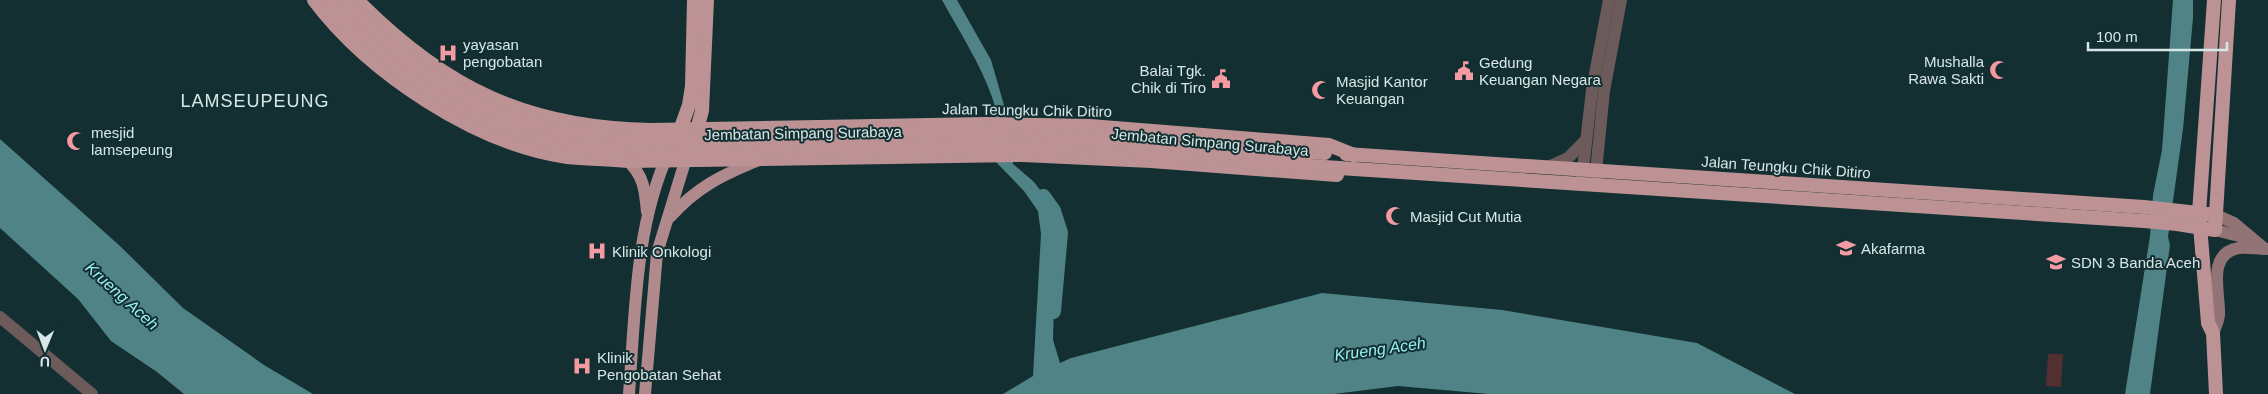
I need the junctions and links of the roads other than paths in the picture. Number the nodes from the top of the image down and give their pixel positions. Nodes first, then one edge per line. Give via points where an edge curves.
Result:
1 (314, 0) edge
2 (328, 0) edge
3 (344, 0) edge
4 (358, 0) edge
5 (694, 0) edge
6 (707, 0) edge
7 (1609, 0) edge
8 (1621, 0) edge
9 (2229, 1) edge
10 (2214, 2) edge
11 (697, 129) junction
12 (680, 130) junction
13 (1586, 140) junction
14 (1325, 153) joint
15 (1354, 155) junction
16 (666, 160) junction
17 (686, 160) junction
18 (759, 160) junction
19 (628, 161) junction
20 (1324, 167) joint
21 (1546, 168) junction
22 (1362, 171) junction
23 (1589, 177) junction
24 (2202, 177) junction
25 (2218, 178) junction
26 (2199, 213) junction
27 (2216, 215) junction
28 (2177, 217) junction
29 (647, 220) junction
30 (666, 222) junction
31 (2200, 228) junction
32 (2215, 230) junction
33 (2252, 240) junction
34 (2267, 250) edge
35 (635, 314) junction
36 (651, 315) junction
37 (0, 317) edge
38 (2213, 333) junction
39 (92, 394) edge
40 (629, 394) edge
41 (645, 394) edge
42 (2216, 394) edge

1 - 19 highway via 374,62 438,108 500,138 531,148 566,156
2 - 20 highway, Jembatan Simpang Surabaya, bridge via 378,53 466,111 542,139 589,148 690,150 973,146 1090,149
3 - 14 highway, Jembatan Simpang Surabaya, bridge via 397,53 435,78 510,116 561,130 607,136 712,139 969,134
4 - 12 highway, Jalan Teungku Chik Ditiro via 426,61 473,90 510,107 537,116 598,127
5 - 12 highway via 690,105
6 - 11 highway via 702,110
7 - 13 street
8 - 23 street
9 - 10 highway
9 - 25 highway
10 - 24 highway
11 - 12 highway, Jalan Teungku Chik Ditiro
11 - 15 highway, Jalan Teungku Chik Ditiro via 986,124 1090,126 1329,145
11 - 17 main road
12 - 16 main road
13 - 21 street via 1568,158
13 - 23 street
14 - 15 highway, Jalan Teungku Chik Ditiro
15 - 21 highway, Jalan Teungku Chik Ditiro
16 - 17 highway
16 - 19 highway
16 - 29 main road
17 - 18 highway
17 - 30 main road
18 - 22 highway, Jalan Teungku Chik Ditiro via 1023,155 1151,161 1327,176
18 - 30 main road via 698,190
19 - 29 main road via 638,170 642,180
20 - 22 highway, Jalan Teungku Chik Ditiro
21 - 23 highway, Jalan Teungku Chik Ditiro
22 - 23 highway, Jalan Teungku Chik Ditiro
23 - 28 highway, Jalan Teungku Chik Ditiro
24 - 25 highway
24 - 26 highway
25 - 27 highway
26 - 27 highway, Jalan Teungku Chik Ditiro
26 - 28 highway, Jalan Teungku Chik Ditiro
26 - 31 highway
27 - 32 highway
27 - 33 main road via 2234,224
28 - 31 highway, Jalan Teungku Chik Ditiro
29 - 35 main road
30 - 36 main road via 657,253
31 - 32 highway, Jalan Teungku Chik Ditiro
31 - 38 highway via 2208,323
32 - 33 main road
33 - 34 main road
34 - 38 main road via 2240,248 2220,262 2216,271 2219,313
35 - 36 main road
35 - 40 main road
36 - 41 main road
37 - 39 street
38 - 42 highway

